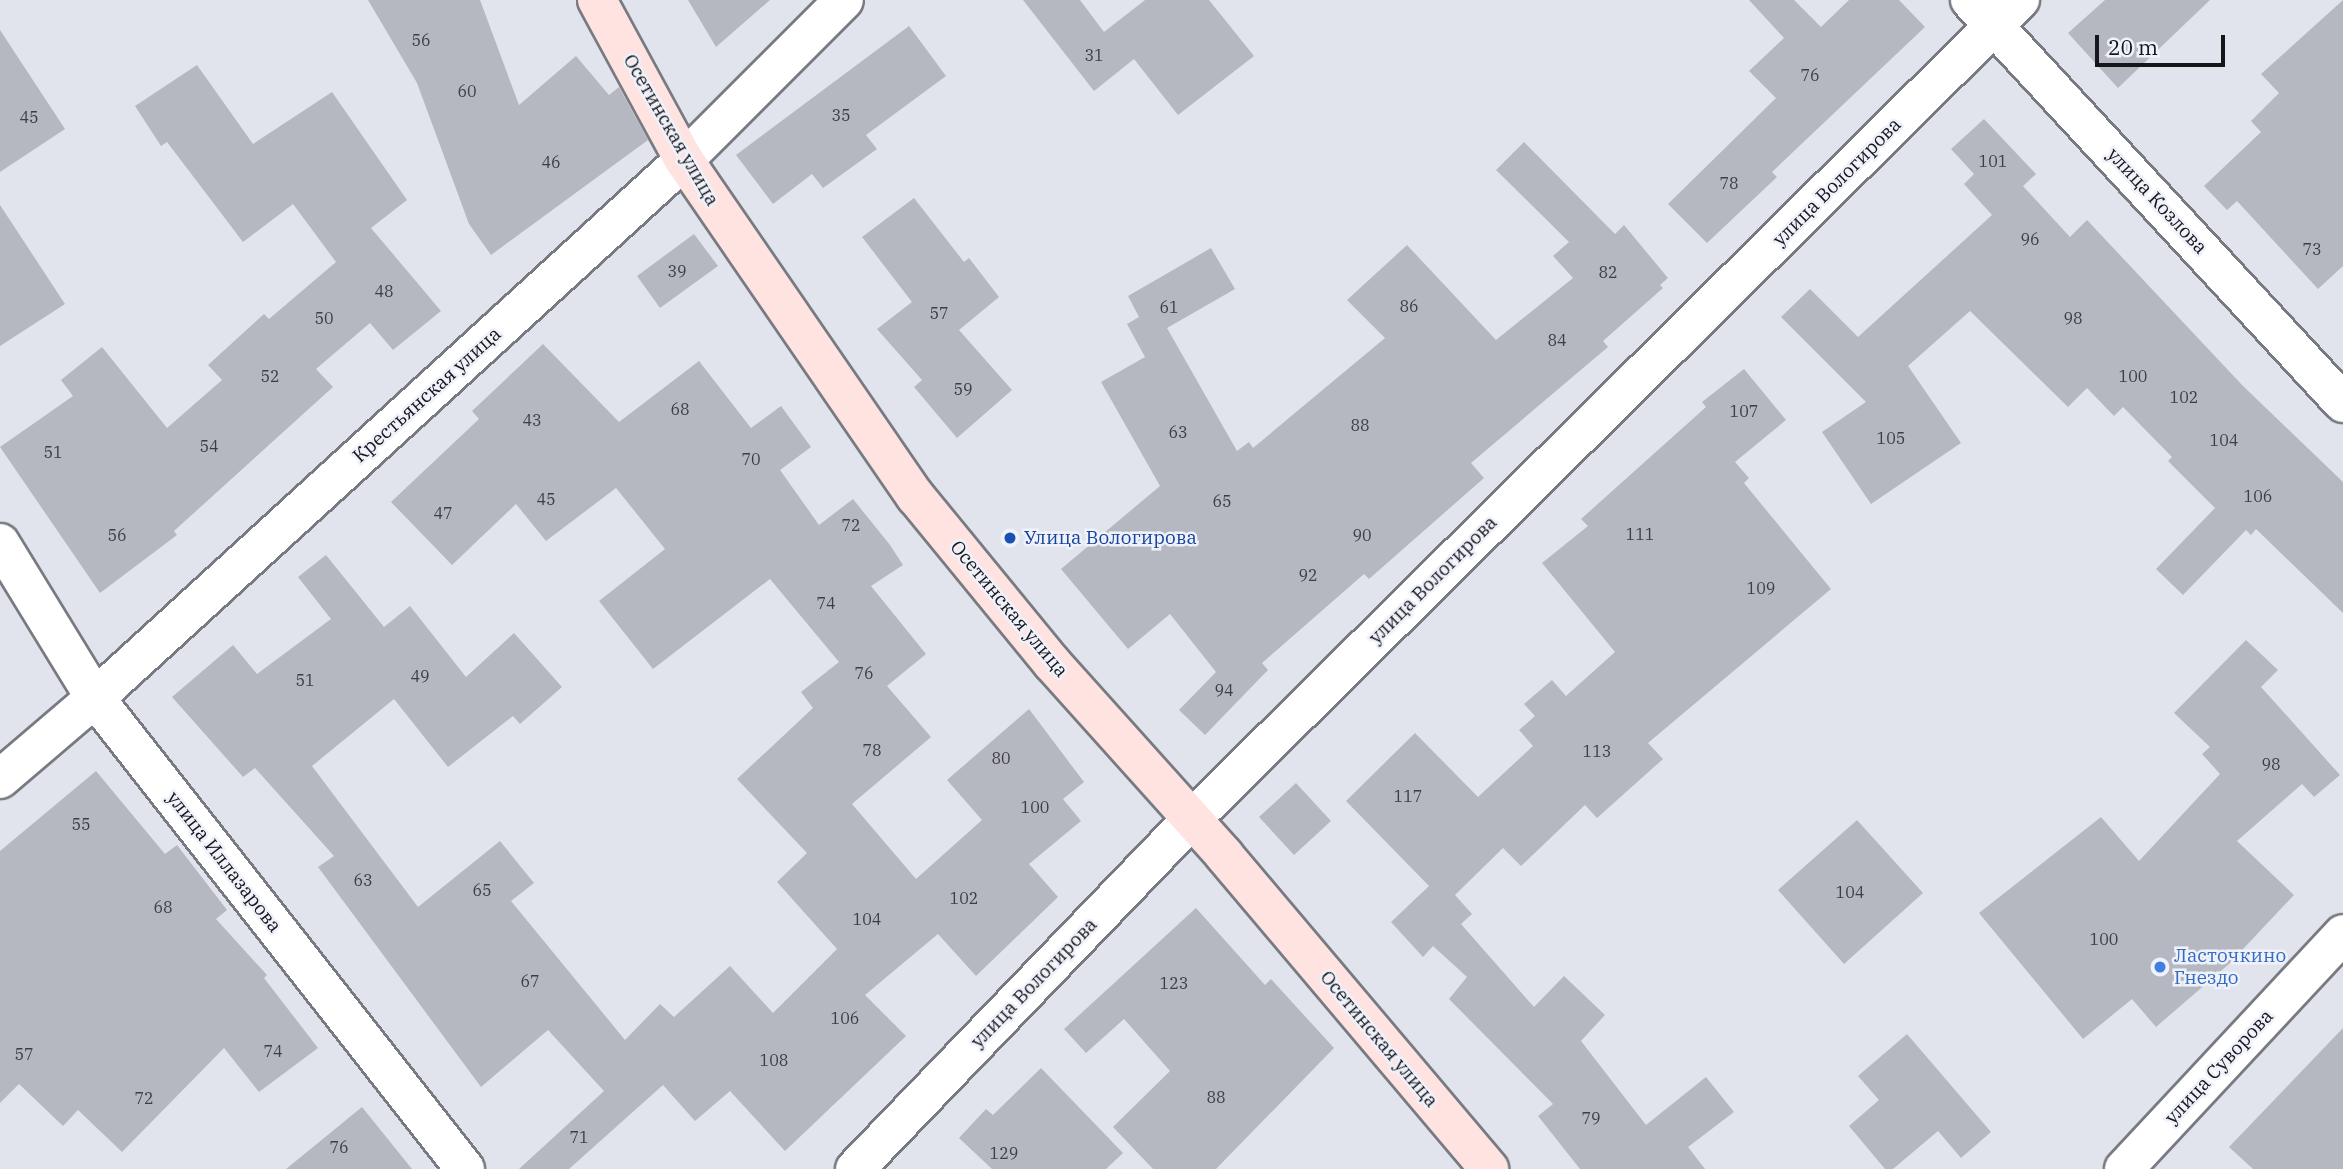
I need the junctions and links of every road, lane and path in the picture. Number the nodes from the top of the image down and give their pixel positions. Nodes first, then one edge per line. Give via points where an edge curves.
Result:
1 (597, 0) edge
2 (844, 0) edge
3 (1995, 9) edge
4 (684, 160) junction
5 (2343, 403) edge
6 (0, 543) edge
7 (95, 698) junction
8 (0, 779) edge
9 (1191, 820) junction
10 (2343, 934) edge
11 (465, 1169) edge
12 (855, 1169) edge
13 (1489, 1169) edge
14 (2124, 1169) edge

1 - 4 main road, Осетинская улица
2 - 4 street, Крестьянская улица
3 - 5 street, улица Козлова
3 - 9 street, улица Вологирова
4 - 7 street, Крестьянская улица
4 - 9 main road, Осетинская улица via 916,497
6 - 7 street, улица Иллазарова
7 - 8 street, Крестьянская улица
7 - 11 street, улица Иллазарова
9 - 12 street, улица Вологирова
9 - 13 main road, Осетинская улица
10 - 14 street, улица Суворова

